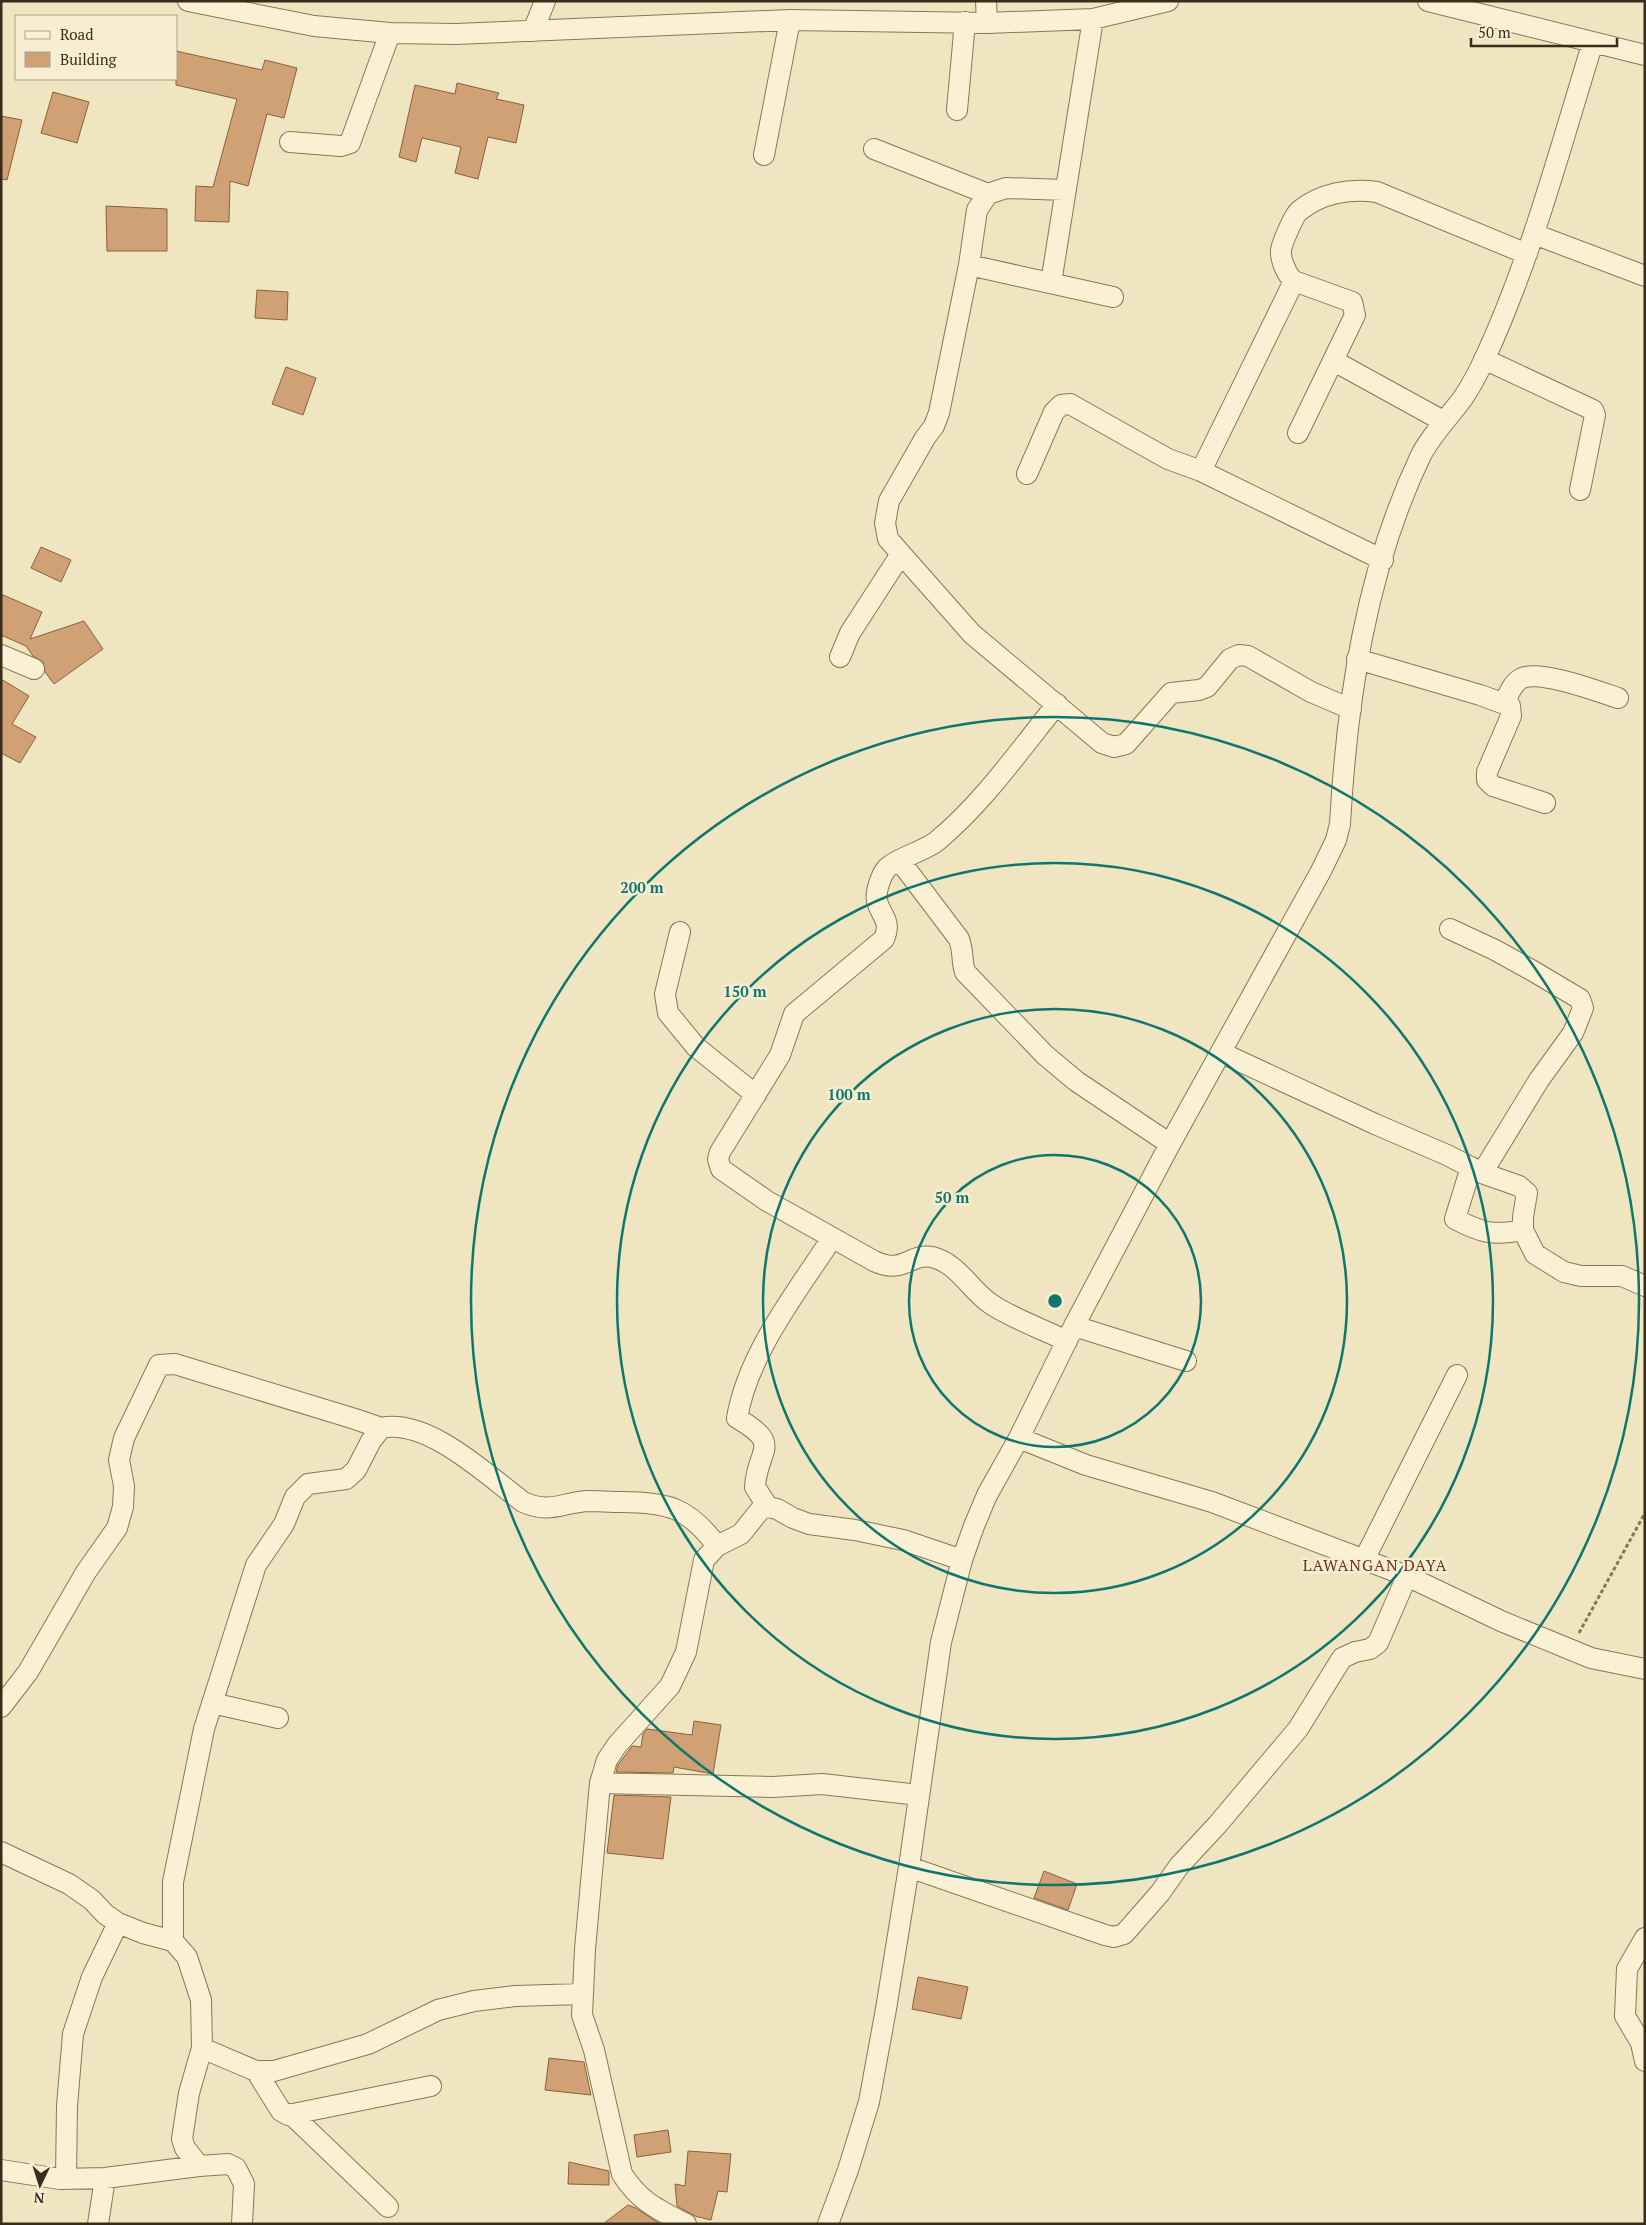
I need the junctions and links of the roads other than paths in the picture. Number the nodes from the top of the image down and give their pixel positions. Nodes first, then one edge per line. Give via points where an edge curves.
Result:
1 (188, 1) edge
2 (546, 1) edge
3 (986, 1) edge
4 (1168, 1) edge
5 (1428, 1) edge
6 (263, 9) edge
7 (1093, 19) junction
8 (790, 20) junction
9 (965, 22) junction
10 (986, 23) junction
11 (533, 31) junction
12 (390, 33) junction
13 (1593, 42) junction
14 (1645, 55) edge
15 (958, 110) dead end
16 (290, 142) dead end
17 (874, 149) dead end
18 (764, 155) dead end
19 (1065, 190) junction
20 (988, 194) junction
21 (1534, 234) junction
22 (1527, 254) junction
23 (969, 265) junction
24 (1645, 276) edge
25 (1294, 281) junction
26 (1051, 283) junction
27 (1113, 297) dead end
28 (1484, 359) junction
29 (1334, 361) junction
30 (1443, 422) junction
31 (1298, 433) dead end
32 (1201, 471) junction
33 (1027, 474) dead end
34 (1580, 490) dead end
35 (902, 554) junction
36 (1383, 560) junction
37 (1, 655) edge
38 (840, 657) dead end
39 (1357, 659) junction
40 (34, 669) dead end
41 (1618, 698) dead end
42 (1504, 703) junction
43 (1057, 704) junction
44 (1351, 709) junction
45 (1544, 803) dead end
46 (900, 861) junction
47 (1450, 929) dead end
48 (680, 932) dead end
49 (1222, 1053) junction
50 (756, 1095) junction
51 (1170, 1144) junction
52 (1476, 1170) junction
53 (1523, 1230) junction
54 (832, 1238) junction
55 (1645, 1286) edge
56 (1071, 1334) junction
57 (1186, 1361) dead end
58 (1457, 1375) dead end
59 (381, 1428) junction
60 (1020, 1438) junction
61 (768, 1507) junction
62 (717, 1546) junction
63 (962, 1560) junction
64 (1364, 1560) junction
65 (1407, 1576) junction
66 (1645, 1669) edge
67 (212, 1703) junction
68 (1, 1707) edge
69 (278, 1718) dead end
70 (600, 1783) junction
71 (919, 1795) junction
72 (1, 1852) edge
73 (909, 1867) junction
74 (118, 1923) junction
75 (1645, 1938) edge
76 (173, 1941) junction
77 (582, 1994) junction
78 (202, 2048) junction
79 (1645, 2061) edge
80 (256, 2071) junction
81 (431, 2086) dead end
82 (292, 2115) junction
83 (199, 2166) junction
84 (1, 2170) edge
85 (66, 2178) junction
86 (104, 2178) junction
87 (388, 2207) dead end
88 (98, 2224) edge
89 (242, 2224) edge
90 (686, 2224) edge
91 (828, 2224) edge

1 - 6 street
2 - 11 street
3 - 10 street
4 - 7 street
5 - 13 street
6 - 12 street via 314,26
7 - 10 street
7 - 19 street
8 - 9 street
8 - 11 street
8 - 18 street
9 - 10 street
9 - 15 street
11 - 12 street
12 - 16 street via 350,143 341,146
13 - 14 street
13 - 21 street
17 - 20 street
19 - 20 street via 1006,188
19 - 26 street
20 - 23 street via 977,210
21 - 22 street
21 - 24 street
22 - 25 street via 1377,192 1347,190 1298,212 1281,251 1288,274
22 - 28 street
23 - 26 street
23 - 35 street via 936,420 889,501 885,523 888,540
25 - 29 street via 1352,302 1355,315
25 - 32 street
26 - 27 street
28 - 30 street via 1463,397
28 - 34 street via 1593,410 1595,415
29 - 30 street
29 - 31 street
30 - 36 street via 1423,452 1406,487
32 - 33 street via 1168,459 1070,404 1061,404 1054,412
32 - 36 street
35 - 38 street via 850,633
35 - 43 street via 972,634
36 - 39 street
37 - 40 street
39 - 42 street
39 - 44 street
41 - 42 street via 1568,681 1532,676 1514,684
42 - 45 street via 1510,706 1511,716 1487,780 1493,786
43 - 44 street via 1102,743 1114,747 1126,744 1171,693 1207,687 1230,658 1239,655 1259,661 1311,692
43 - 46 street via 979,800 936,842
44 - 49 street via 1336,840
46 - 50 street via 887,868 878,892 877,900 888,931 884,939 794,1014 780,1056
46 - 51 street via 959,939 965,972 1045,1055 1076,1081
47 - 52 street via 1533,971 1580,999 1583,1008 1573,1033
48 - 50 street via 665,994 668,1013 696,1047
49 - 51 street
49 - 52 street
50 - 54 street via 720,1152 721,1168 767,1201
51 - 56 street
52 - 53 street via 1519,1186 1527,1193
52 - 53 street via 1455,1219 1475,1230 1500,1235
53 - 55 street via 1535,1254 1564,1272 1581,1276 1622,1276
54 - 56 street via 885,1266 902,1266 921,1258 932,1258 960,1273 991,1304
54 - 61 street via 762,1348 738,1409 737,1418 762,1436 765,1445 755,1487
56 - 57 street
56 - 60 street
58 - 64 street
59 - 62 street via 392,1426 421,1431 439,1440 537,1508 586,1501 656,1502 696,1521
59 - 67 street via 356,1470 346,1479 308,1484 295,1497 284,1524 256,1565
59 - 68 street via 175,1364 158,1365 124,1438 119,1460 124,1486 123,1507 117,1528 86,1572 28,1672
60 - 63 street via 987,1495
60 - 64 street via 1086,1466 1212,1502
61 - 62 street via 761,1509 741,1534
61 - 63 street via 809,1524 903,1540
62 - 70 street via 704,1560 686,1652 670,1686 617,1745 607,1760
63 - 71 street via 941,1642
64 - 65 street
65 - 66 street via 1501,1621 1591,1658
65 - 73 street via 1378,1643 1342,1658 1298,1729 1124,1934 1105,1935
67 - 69 street
67 - 76 street via 177,1858 172,1899
70 - 71 street via 773,1787 822,1784
70 - 77 street
71 - 73 street
72 - 74 street via 68,1884
73 - 91 street via 869,2102
74 - 76 street
74 - 85 street via 92,1976 73,2034
75 - 79 street via 1627,1969 1625,2016 1640,2043
76 - 78 street via 187,1957 201,2000
77 - 80 street via 474,2001 438,2010 368,2044 287,2068
77 - 90 street via 582,2015 594,2050 622,2174 633,2191 653,2207
78 - 80 street
78 - 83 street via 189,2093 182,2139
80 - 82 street via 281,2111
81 - 82 street
82 - 87 street
83 - 86 street
83 - 89 street via 228,2164 236,2168 244,2184
84 - 85 street
85 - 86 street
86 - 88 street

